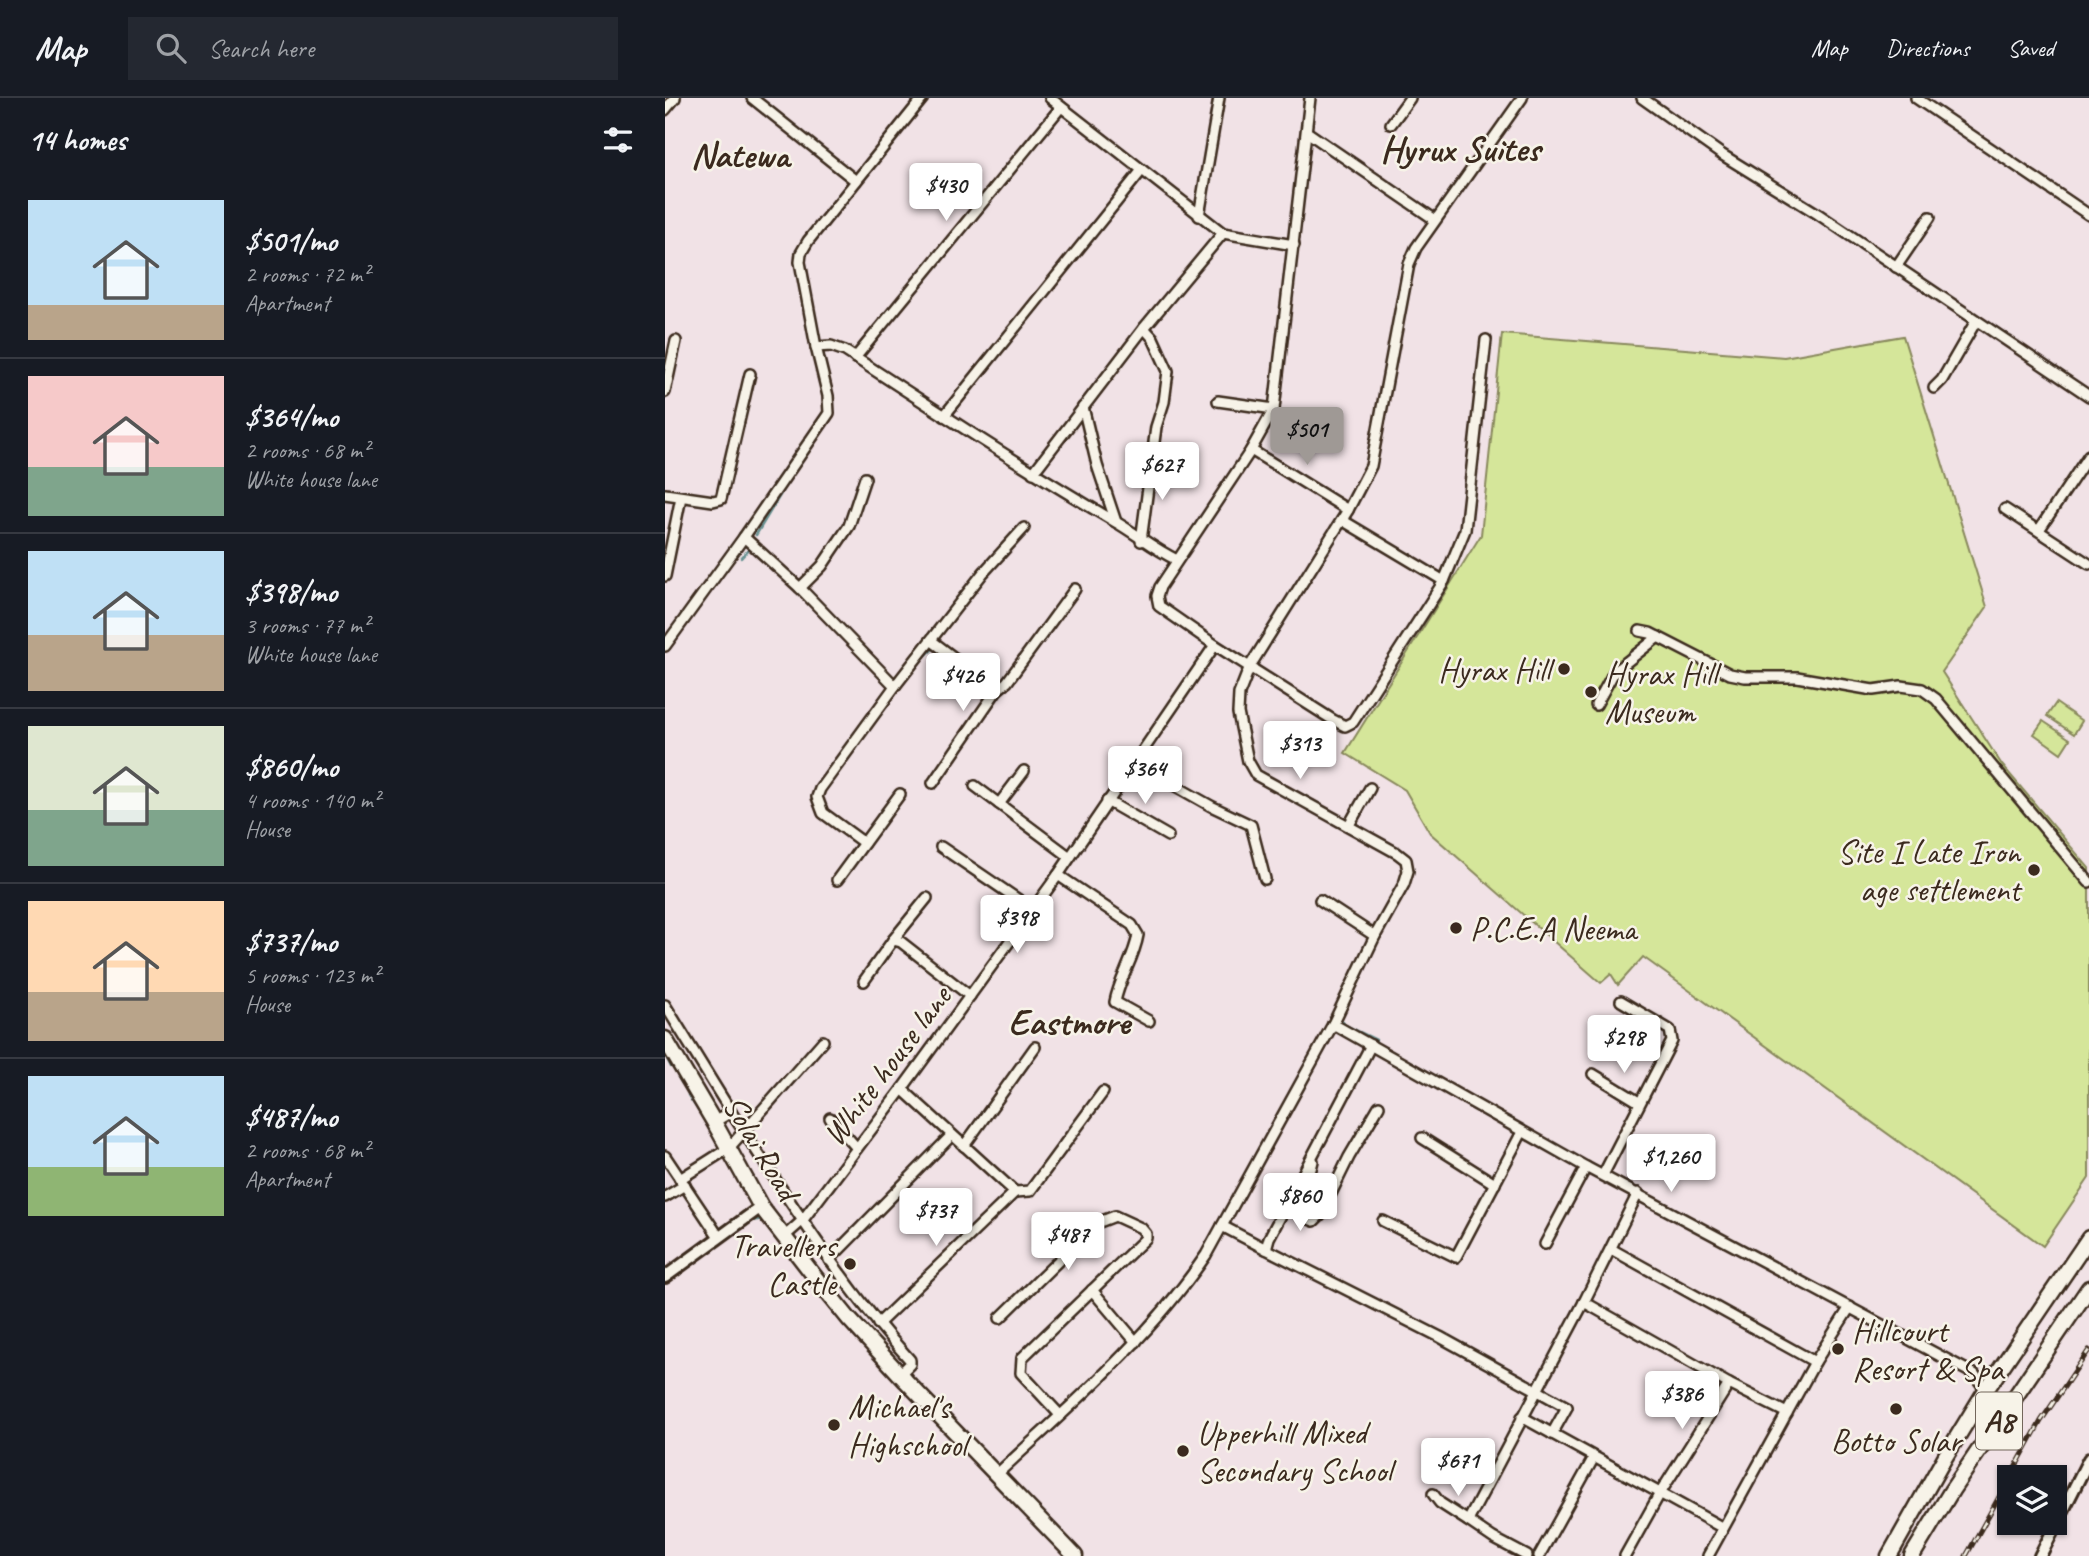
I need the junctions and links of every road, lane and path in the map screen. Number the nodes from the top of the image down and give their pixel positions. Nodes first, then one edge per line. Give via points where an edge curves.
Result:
1 (675, 98) edge
2 (752, 98) edge
3 (1050, 98) edge
4 (1219, 98) edge
5 (1310, 98) edge
6 (1410, 98) edge
7 (1522, 98) edge
8 (1642, 98) edge
9 (1916, 98) edge
10 (922, 99) edge
11 (1061, 107) junction
12 (665, 110) edge
13 (1391, 124) dead end
14 (1307, 132) junction
15 (1142, 170) junction
16 (856, 181) junction
17 (2089, 215) edge
18 (1199, 216) junction
19 (1930, 217) dead end
20 (1434, 219) junction
21 (1223, 233) junction
22 (1294, 245) junction
23 (1896, 267) junction
24 (1976, 321) junction
25 (1144, 328) junction
26 (1486, 340) dead end
27 (676, 341) dead end
28 (816, 347) junction
29 (855, 358) junction
30 (750, 374) dead end
31 (1934, 388) dead end
32 (665, 392) edge
33 (2089, 396) edge
34 (1218, 401) dead end
35 (1083, 408) junction
36 (1273, 409) junction
37 (944, 416) junction
38 (1251, 450) junction
39 (2089, 455) edge
40 (1033, 473) junction
41 (865, 478) dead end
42 (665, 494) edge
43 (681, 497) junction
44 (2005, 509) dead end
45 (1348, 510) junction
46 (1342, 520) junction
47 (1116, 522) junction
48 (1024, 528) dead end
49 (2039, 530) junction
50 (744, 537) junction
51 (1141, 541) junction
52 (1177, 560) junction
53 (2089, 564) edge
54 (665, 576) edge
55 (1444, 582) junction
56 (800, 588) junction
57 (1075, 589) dead end
58 (1640, 631) dead end
59 (1658, 637) junction
60 (932, 641) junction
61 (1215, 645) junction
62 (665, 646) edge
63 (1250, 666) junction
64 (895, 686) junction
65 (997, 690) junction
66 (1597, 705) dead end
67 (1133, 762) junction
68 (1024, 771) dead end
69 (933, 783) dead end
70 (975, 786) dead end
71 (1370, 788) dead end
72 (900, 794) dead end
73 (1107, 801) junction
74 (999, 804) junction
75 (1349, 825) junction
76 (1168, 836) dead end
77 (864, 843) junction
78 (941, 847) dead end
79 (1070, 857) junction
80 (1058, 876) junction
81 (1265, 879) dead end
82 (837, 880) dead end
83 (2089, 882) edge
84 (927, 898) dead end
85 (1320, 900) dead end
86 (1032, 909) junction
87 (1375, 936) junction
88 (893, 940) junction
89 (863, 981) dead end
90 (970, 996) junction
91 (1621, 1001) dead end
92 (665, 1005) edge
93 (1149, 1021) dead end
94 (1333, 1024) junction
95 (665, 1039) edge
96 (823, 1041) dead end
97 (1371, 1045) junction
98 (1035, 1047) dead end
99 (1593, 1074) dead end
100 (902, 1089) junction
101 (1103, 1092) dead end
102 (1639, 1102) junction
103 (1379, 1106) dead end
104 (731, 1112) junction
105 (830, 1118) dead end
106 (715, 1122) junction
107 (744, 1132) junction
108 (1522, 1132) junction
109 (952, 1135) junction
110 (1422, 1138) dead end
111 (1318, 1142) junction
112 (964, 1146) junction
113 (856, 1147) junction
114 (729, 1148) junction
115 (665, 1156) edge
116 (1586, 1167) junction
117 (1603, 1175) junction
118 (683, 1182) junction
119 (1495, 1184) junction
120 (1015, 1192) junction
121 (1638, 1193) junction
122 (665, 1197) edge
123 (761, 1207) junction
124 (802, 1221) junction
125 (1383, 1221) dead end
126 (1222, 1226) junction
127 (785, 1236) junction
128 (719, 1237) junction
129 (2089, 1238) edge
130 (1545, 1244) dead end
131 (1266, 1249) junction
132 (1611, 1249) junction
133 (829, 1260) junction
134 (665, 1276) edge
135 (2089, 1288) edge
136 (1092, 1290) junction
137 (1584, 1302) junction
138 (1850, 1307) junction
139 (1000, 1318) dead end
140 (878, 1324) junction
141 (1136, 1342) junction
142 (1815, 1362) junction
143 (900, 1374) junction
144 (1729, 1384) junction
145 (1537, 1390) junction
146 (1986, 1390) junction
147 (1787, 1413) junction
148 (1059, 1415) junction
149 (1521, 1417) junction
150 (1552, 1434) junction
151 (1593, 1459) junction
152 (2089, 1459) edge
153 (996, 1475) junction
154 (1433, 1494) dead end
155 (1660, 1495) junction
156 (1468, 1521) junction
157 (1723, 1528) junction
158 (1889, 1554) edge
159 (1913, 1555) edge
160 (2042, 1555) edge
161 (1075, 1556) edge
162 (1527, 1556) edge
163 (1539, 1556) edge
164 (1625, 1556) edge
165 (1709, 1556) edge

1 - 12 street
2 - 16 street
3 - 11 street
4 - 18 street
5 - 14 street
6 - 13 street
7 - 20 street
8 - 23 street
9 - 17 street
10 - 16 street
11 - 15 street
11 - 29 street
14 - 20 street
14 - 22 street
15 - 18 street
15 - 37 street
16 - 28 street via 801,253
18 - 21 street
19 - 23 street
20 - 45 street via 1409,264 1371,467
21 - 22 street
21 - 25 street
22 - 36 street
23 - 24 street
24 - 31 street
24 - 33 street
25 - 35 street
25 - 51 street via 1168,371
26 - 55 street via 1465,530
27 - 32 street
28 - 29 street via 831,346
28 - 50 street via 829,413
29 - 37 street
30 - 43 street via 721,499
34 - 36 street
35 - 40 street
35 - 47 street
36 - 38 street
37 - 40 street
38 - 45 street
38 - 52 street
39 - 49 street
40 - 47 street
41 - 56 street via 849,526 822,566
42 - 43 street
43 - 54 street
44 - 49 street
45 - 46 street
46 - 55 street
46 - 63 street
47 - 51 street
48 - 60 street
49 - 53 street
50 - 56 street
50 - 62 street
51 - 52 street
52 - 61 street via 1160,587 1159,606
55 - 63 street via 1353,722 1345,726
56 - 64 street
57 - 65 street
58 - 59 street
59 - 66 street via 1614,671
59 - 83 street via 1730,674 1745,677 1797,677 1873,690 1921,689 1936,699
60 - 64 street
60 - 65 street
61 - 63 street
61 - 67 street, White house lane
63 - 75 street via 1237,704 1250,768
64 - 77 street via 817,797 823,813
65 - 69 street
67 - 73 street, White house lane
67 - 81 street via 1251,825
68 - 74 street
70 - 74 street
71 - 75 street
72 - 77 street
73 - 76 street
73 - 79 street, White house lane
74 - 79 street
75 - 87 street via 1406,860 1404,884
77 - 82 street
78 - 86 street
79 - 80 street, White house lane
80 - 86 street, White house lane
80 - 93 street via 1132,925 1138,935 1135,953 1115,1002
84 - 88 street
85 - 87 street
86 - 90 street, White house lane
87 - 94 street
88 - 89 street
88 - 90 street
90 - 100 street, White house lane
91 - 102 street via 1664,1024 1672,1036
92 - 104 street
94 - 97 street
94 - 126 street
95 - 106 highway, Solai Road
96 - 107 street
97 - 108 street
97 - 111 street
98 - 112 street
99 - 102 street
100 - 109 street
100 - 113 street, White house lane
101 - 120 street via 1030,1191
102 - 117 street
103 - 111 street via 1314,1221 1299,1215
104 - 106 street
104 - 107 street
105 - 113 street
106 - 114 highway, Solai Road
107 - 114 street
107 - 124 street
108 - 116 street
108 - 119 street
109 - 112 street
109 - 133 street
110 - 119 street
111 - 131 street
112 - 120 street
113 - 124 street, White house lane
114 - 118 street
114 - 123 highway, Solai Road
115 - 118 street
116 - 117 street
116 - 130 street
117 - 121 street
118 - 122 street
118 - 128 street
119 - 125 street via 1455,1257
120 - 140 street
121 - 132 street
121 - 138 street
123 - 127 highway, Solai Road
123 - 128 street
124 - 127 street, White house lane
124 - 133 street
126 - 131 street
126 - 141 street via 1182,1290
127 - 143 highway, Solai Road via 849,1319
128 - 134 street
129 - 146 highway, A8
131 - 145 street
132 - 137 street
132 - 142 street
133 - 140 street
135 - 159 highway, A8
136 - 139 street via 1146,1238 1142,1228 1115,1216 1097,1223
136 - 141 street
136 - 148 street via 1020,1365 1021,1373
137 - 144 street
137 - 145 street
138 - 142 street
138 - 146 street via 1974,1374
140 - 143 street via 910,1360
141 - 148 street
142 - 147 street
143 - 153 highway, Solai Road
144 - 147 street
144 - 155 street
145 - 149 street
145 - 150 street via 1567,1407
146 - 158 highway, A8
147 - 157 street
148 - 153 street
149 - 150 street
149 - 156 street
150 - 151 street
151 - 155 street
151 - 163 street
152 - 160 street
153 - 161 highway, Solai Road
154 - 156 street
155 - 157 street
155 - 164 street
156 - 162 street
157 - 165 street

